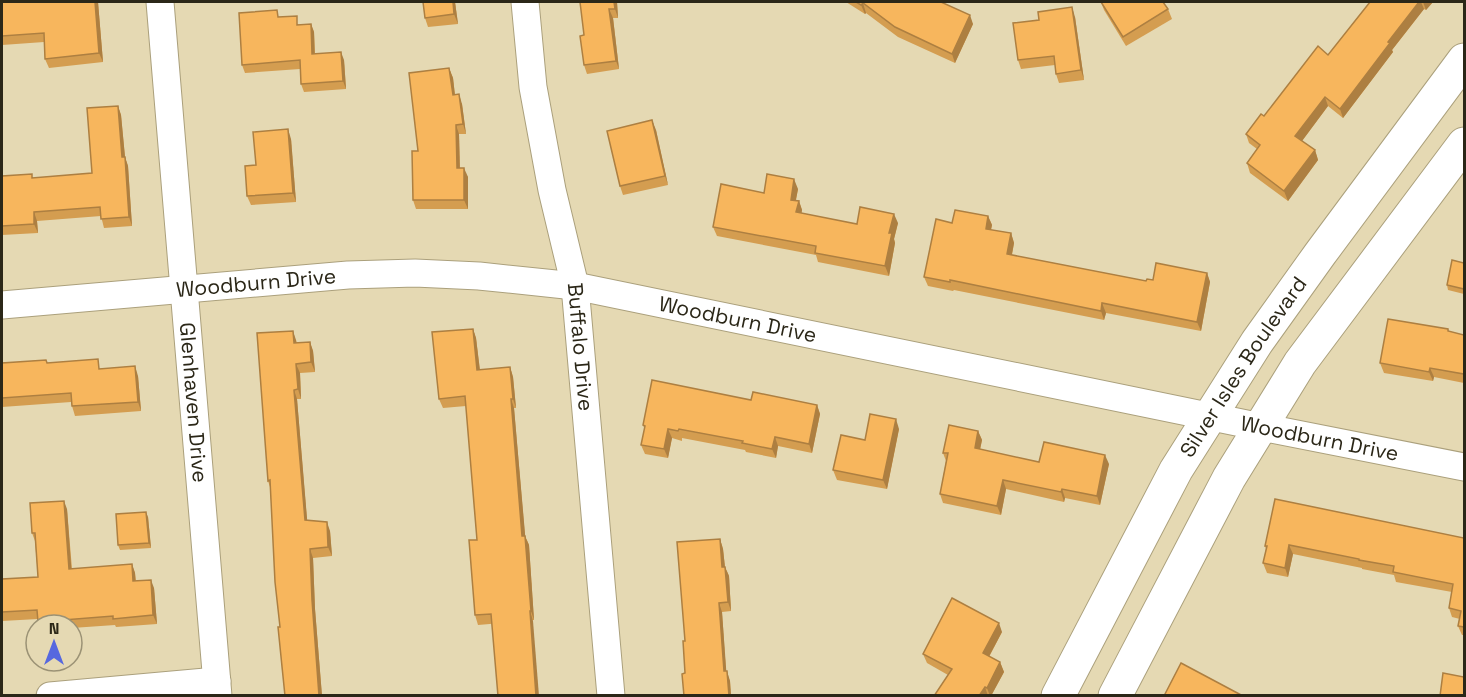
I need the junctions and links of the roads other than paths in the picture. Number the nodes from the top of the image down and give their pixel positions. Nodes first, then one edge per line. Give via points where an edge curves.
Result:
1 (160, 2) edge
2 (525, 2) edge
3 (1464, 60) edge
4 (1464, 144) edge
5 (575, 286) junction
6 (183, 290) junction
7 (2, 305) edge
8 (1210, 416) junction
9 (1261, 427) junction
10 (1464, 467) edge
11 (217, 688) edge
12 (50, 696) edge
13 (611, 696) edge
14 (1058, 696) edge
15 (1115, 696) edge

1 - 6 street, Glenhaven Drive
2 - 5 street, Buffalo Drive via 533,87
3 - 8 street, Silver Isles Boulevard via 1263,333
4 - 9 street via 1300,363
5 - 6 street, Woodburn Drive via 415,273
5 - 8 street, Woodburn Drive
5 - 13 street, Buffalo Drive
6 - 7 street, Woodburn Drive
6 - 11 street, Glenhaven Drive
8 - 9 street, Woodburn Drive
8 - 14 street, Silver Isles Boulevard via 1176,470
9 - 10 street, Woodburn Drive
9 - 15 street via 1229,478
11 - 12 street

